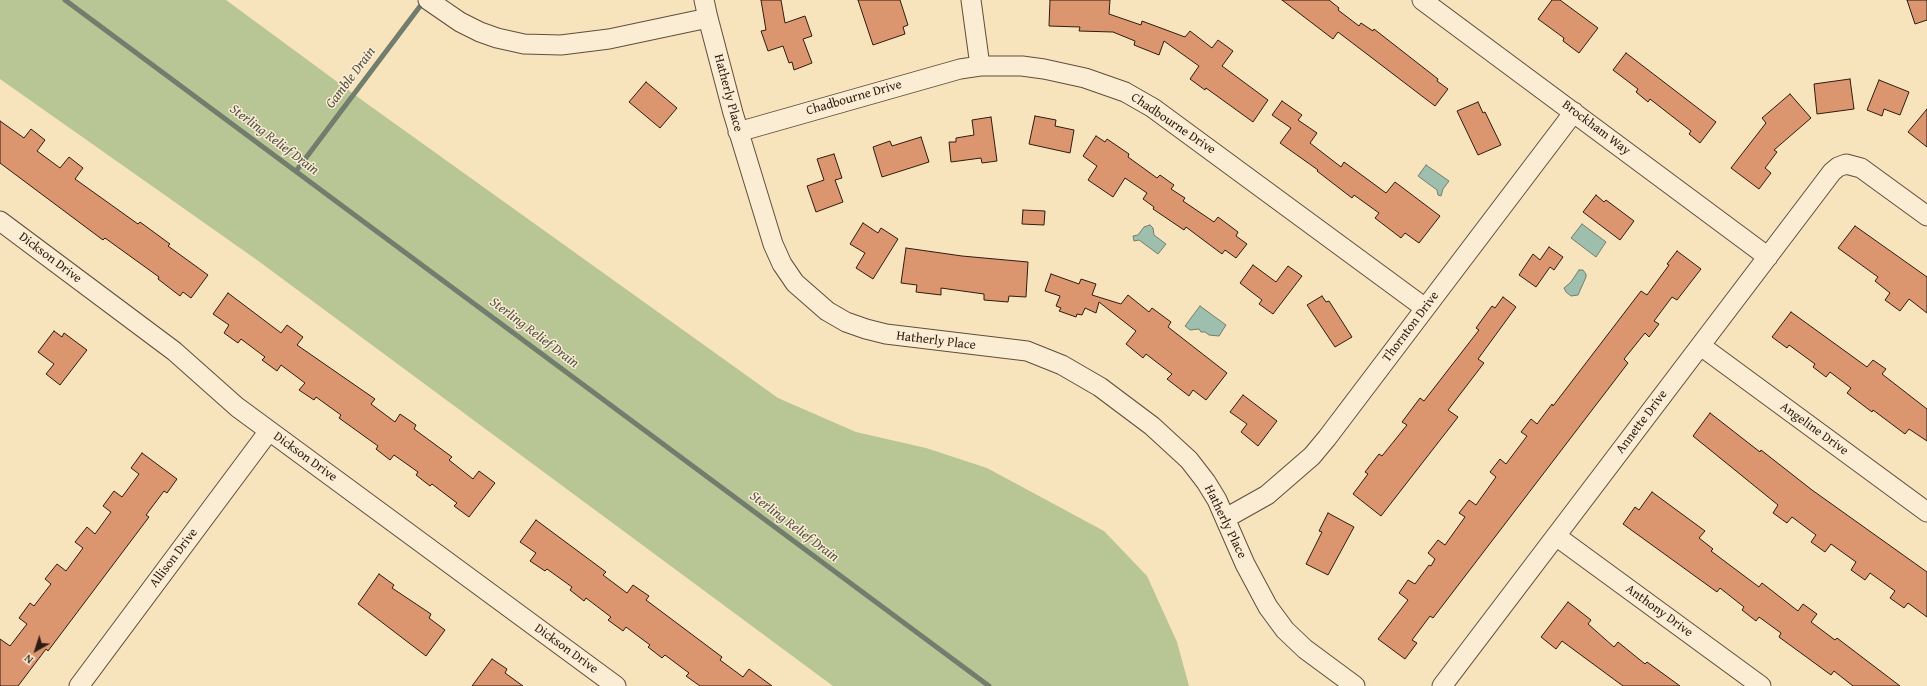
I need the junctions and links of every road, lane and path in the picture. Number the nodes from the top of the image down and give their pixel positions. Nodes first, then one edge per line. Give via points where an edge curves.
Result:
1 (428, 0) edge
2 (704, 0) edge
3 (971, 0) edge
4 (1422, 0) edge
5 (708, 18) junction
6 (980, 66) junction
7 (1574, 112) junction
8 (738, 132) junction
9 (1927, 216) edge
10 (0, 221) edge
11 (1768, 257) junction
12 (1425, 308) junction
13 (1701, 346) junction
14 (269, 431) junction
15 (1927, 512) edge
16 (1226, 518) junction
17 (1556, 536) junction
18 (79, 686) edge
19 (616, 686) edge
20 (1355, 686) edge
21 (1442, 686) edge
22 (1762, 686) edge

1 - 5 street via 480,32 524,44 561,45 609,39
2 - 5 street, Hatherly Place
3 - 6 street
4 - 7 street, Brockham Way
5 - 8 street, Hatherly Place
6 - 8 street, Chadbourne Drive via 924,78
6 - 12 street, Chadbourne Drive via 1044,69 1085,78 1125,92 1178,126
7 - 11 street, Brockham Way
7 - 12 street, Thornton Drive
8 - 16 street, Hatherly Place via 773,244 786,271 811,299 846,322 866,329 886,334 1026,352 1062,365 1100,387 1173,444 1206,482
9 - 11 street, Annette Drive via 1861,168 1846,164 1832,172
10 - 14 street, Dickson Drive via 174,351 237,407
11 - 13 street, Annette Drive
12 - 16 street, Thornton Drive via 1312,456 1267,495
13 - 15 street, Angeline Drive
13 - 17 street, Annette Drive
14 - 18 street, Allison Drive
14 - 19 street, Dickson Drive
16 - 20 street, Hatherly Place via 1245,564 1268,607 1305,649
17 - 21 street, Annette Drive
17 - 22 street, Anthony Drive

